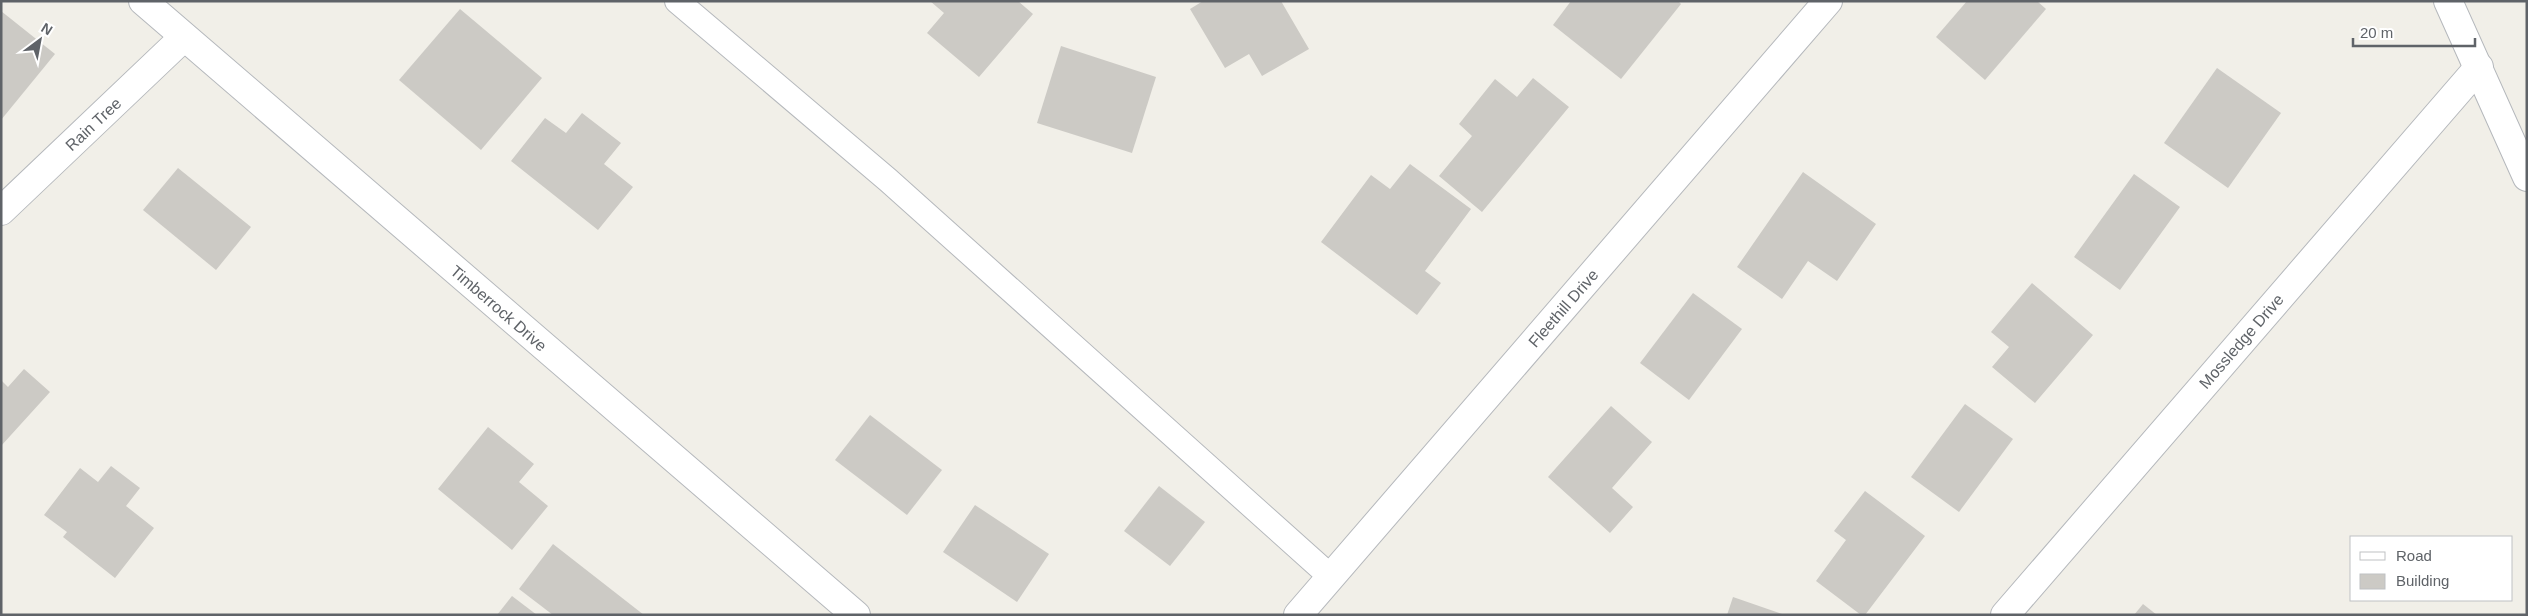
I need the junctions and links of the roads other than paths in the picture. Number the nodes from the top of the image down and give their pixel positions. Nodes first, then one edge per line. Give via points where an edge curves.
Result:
1 (143, 1) edge
2 (677, 1) edge
3 (1828, 1) edge
4 (2448, 1) edge
5 (184, 37) junction
6 (2479, 67) junction
7 (2527, 177) edge
8 (1, 211) edge
9 (1331, 577) junction
10 (856, 615) edge
11 (1298, 615) edge
12 (2005, 615) edge

1 - 5 street, Timberrock Drive
2 - 9 lane via 888,180
3 - 9 street, Fleethill Drive
4 - 6 street
5 - 8 street, Rain Tree
5 - 10 street, Timberrock Drive
6 - 7 street
6 - 12 street, Mossledge Drive
9 - 11 street, Fleethill Drive

